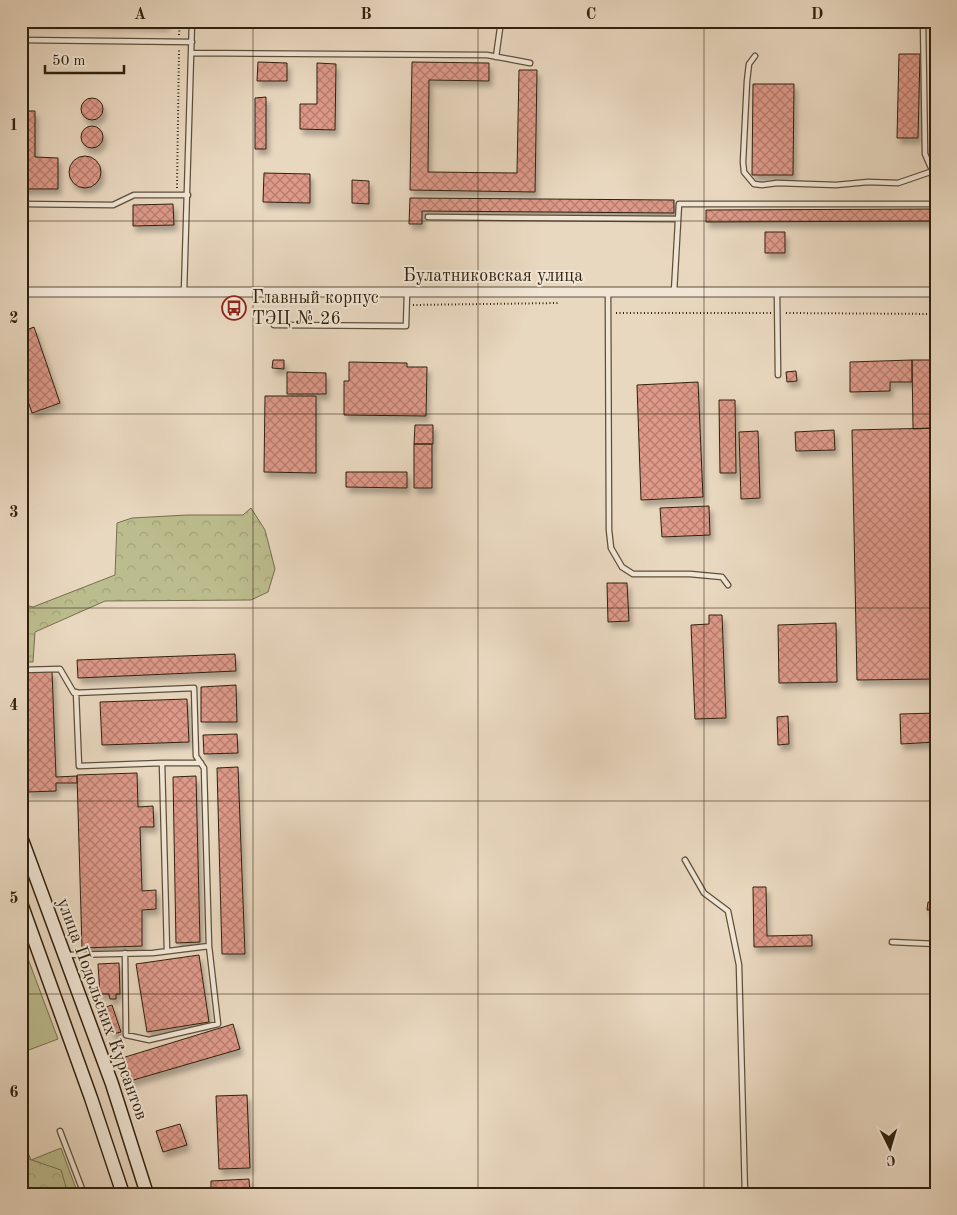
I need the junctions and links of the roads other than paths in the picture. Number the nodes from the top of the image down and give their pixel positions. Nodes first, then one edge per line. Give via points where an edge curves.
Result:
1 (192, 21) edge
2 (500, 21) edge
3 (924, 21) edge
4 (21, 40) edge
5 (192, 42) junction
6 (192, 53) junction
7 (755, 56) dead end
8 (496, 57) junction
9 (530, 63) dead end
10 (934, 170) edge
11 (188, 195) junction
12 (21, 204) edge
13 (936, 204) edge
14 (428, 217) dead end
15 (678, 219) junction
16 (21, 292) edge
17 (184, 292) junction
18 (407, 292) junction
19 (608, 292) junction
20 (674, 292) junction
21 (778, 292) junction
22 (936, 292) edge
23 (274, 325) dead end
24 (778, 375) dead end
25 (728, 586) dead end
26 (21, 670) edge
27 (76, 692) junction
28 (200, 763) junction
29 (162, 764) junction
30 (21, 837) edge
31 (685, 860) dead end
32 (21, 904) edge
33 (892, 942) dead end
34 (936, 944) edge
35 (209, 946) junction
36 (167, 951) junction
37 (125, 953) junction
38 (65, 955) junction
39 (60, 1131) dead end
40 (84, 1194) edge
41 (123, 1194) edge
42 (147, 1194) edge
43 (746, 1194) edge

1 - 5 lane
2 - 8 lane
3 - 10 lane via 925,154
4 - 5 lane
5 - 6 lane
6 - 8 lane
6 - 11 lane
7 - 10 lane via 749,64 742,162 744,172 754,184 898,183
8 - 9 lane
11 - 12 lane via 134,195 113,205
11 - 17 lane
13 - 15 lane via 679,204
14 - 15 lane
15 - 20 lane
16 - 17 street, Булатниковская улица
17 - 18 street, Булатниковская улица
18 - 19 street, Булатниковская улица
18 - 23 lane via 406,326
19 - 20 street, Булатниковская улица
19 - 25 lane via 611,548 622,567 633,574 722,577
20 - 21 street, Булатниковская улица
21 - 22 street, Булатниковская улица
21 - 24 lane
26 - 27 lane via 60,669
27 - 28 lane via 194,688 196,756
27 - 29 lane via 79,766
28 - 29 lane
28 - 35 lane via 204,768
29 - 36 lane
30 - 38 main road, улица Подольских Курсантов
31 - 43 lane via 704,893 728,911 740,966
32 - 41 main road via 92,1098
33 - 34 lane
35 - 36 lane
35 - 37 lane via 218,1024 149,1040 126,1035
36 - 37 lane
37 - 38 lane
38 - 42 main road, улица Подольских Курсантов via 112,1084
39 - 40 lane

